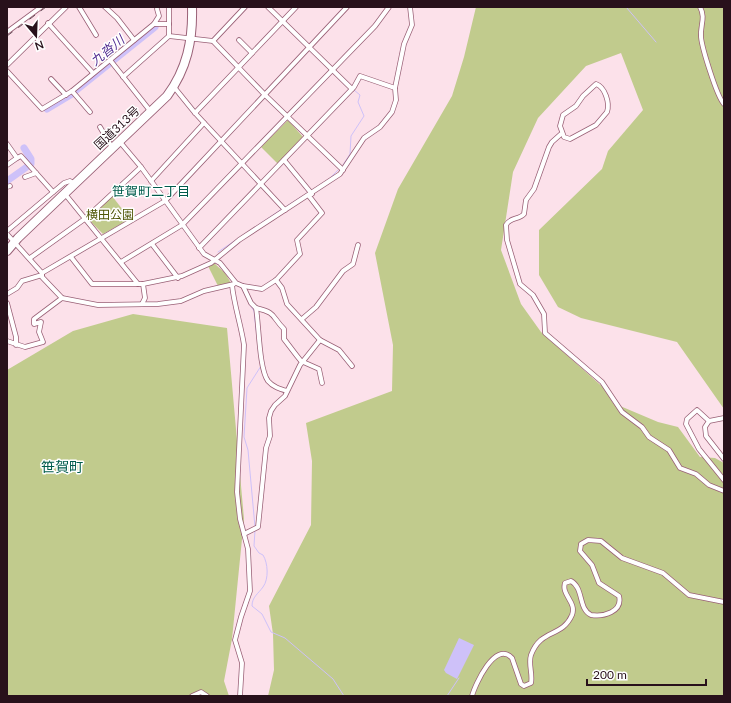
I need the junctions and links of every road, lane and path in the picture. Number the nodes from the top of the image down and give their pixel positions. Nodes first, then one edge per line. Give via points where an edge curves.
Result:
1 (41, 7) edge
2 (66, 7) edge
3 (79, 7) edge
4 (105, 7) edge
5 (169, 7) edge
6 (192, 7) edge
7 (245, 7) edge
8 (268, 7) edge
9 (296, 7) edge
10 (347, 7) edge
11 (389, 7) edge
12 (410, 7) edge
13 (700, 7) edge
14 (156, 9) dead end
15 (282, 21) junction
16 (48, 23) junction
17 (154, 24) junction
18 (169, 24) junction
19 (7, 32) edge
20 (96, 35) dead end
21 (169, 36) junction
22 (191, 38) junction
23 (134, 40) junction
24 (239, 40) dead end
25 (213, 41) junction
26 (309, 47) junction
27 (252, 53) junction
28 (111, 61) junction
29 (7, 65) edge
30 (238, 67) junction
31 (332, 70) junction
32 (7, 71) edge
33 (93, 73) junction
34 (123, 76) junction
35 (51, 79) dead end
36 (174, 87) junction
37 (395, 88) junction
38 (352, 89) junction
39 (72, 91) junction
40 (66, 95) junction
41 (265, 95) junction
42 (724, 104) edge
43 (90, 112) dead end
44 (151, 112) junction
45 (195, 112) junction
46 (288, 116) junction
47 (204, 123) junction
48 (100, 127) dead end
49 (562, 134) junction
50 (308, 135) junction
51 (221, 141) junction
52 (120, 142) junction
53 (7, 144) edge
54 (113, 149) junction
55 (17, 158) junction
56 (284, 160) junction
57 (242, 163) junction
58 (7, 165) edge
59 (141, 167) junction
60 (343, 170) junction
61 (36, 173) junction
62 (25, 177) dead end
63 (151, 180) junction
64 (260, 183) junction
65 (76, 184) junction
66 (53, 192) junction
67 (65, 194) junction
68 (311, 195) junction
69 (165, 201) junction
70 (286, 210) junction
71 (86, 218) junction
72 (182, 225) junction
73 (7, 232) edge
74 (102, 238) junction
75 (11, 243) edge
76 (152, 244) junction
77 (358, 244) dead end
78 (199, 248) junction
79 (7, 252) edge
80 (71, 257) junction
81 (30, 258) junction
82 (215, 260) junction
83 (121, 262) junction
84 (42, 274) junction
85 (178, 278) junction
86 (276, 280) junction
87 (141, 284) junction
88 (234, 284) junction
89 (243, 286) junction
90 (7, 294) edge
91 (62, 298) junction
92 (7, 303) edge
93 (142, 304) junction
94 (256, 308) junction
95 (302, 319) junction
96 (320, 340) junction
97 (7, 341) edge
98 (16, 345) junction
99 (304, 362) junction
100 (352, 366) dead end
101 (322, 383) dead end
102 (287, 391) junction
103 (724, 418) edge
104 (709, 421) junction
105 (724, 459) edge
106 (724, 480) edge
107 (724, 491) edge
108 (244, 534) junction
109 (724, 602) edge
110 (192, 696) edge
111 (207, 696) edge
112 (240, 696) edge
113 (472, 696) edge

1 - 19 street
2 - 16 street
3 - 20 street
4 - 23 street
5 - 18 street
6 - 22 highway, 国道313号
7 - 25 street
8 - 15 street
9 - 15 street
10 - 26 street
11 - 31 street via 375,26
12 - 37 street via 412,25 404,44
13 - 42 street via 704,20 701,38 718,96
14 - 17 street via 159,16
15 - 26 street
15 - 27 street
16 - 29 street
16 - 33 street
17 - 18 street
17 - 23 street
18 - 21 street
21 - 22 street
21 - 34 street
22 - 25 street
22 - 36 highway, 国道313号 via 186,62
23 - 28 street
24 - 27 street
25 - 30 street
26 - 31 street
26 - 41 street
27 - 30 street
28 - 33 street
28 - 34 street
30 - 41 street
30 - 45 street
31 - 38 street
31 - 46 street
32 - 40 street via 42,109
33 - 39 street
34 - 44 street
35 - 40 street
36 - 44 highway, 国道313号
36 - 45 street
37 - 38 street via 360,76
37 - 60 street via 396,100 389,118 364,138
38 - 50 street
39 - 40 street
39 - 43 street
41 - 46 street
41 - 51 street
44 - 52 highway, 国道313号
45 - 47 street
46 - 50 street
46 - 57 street
47 - 51 street
47 - 63 street
48 - 54 street
49 - 49 street via 570,139 596,125 606,115 608,104 601,86 593,85 576,106 563,115 560,123
49 - 107 street via 549,147 534,189 526,200 524,214 507,223 507,240 520,284 533,295 544,314 545,333 602,382 622,412 642,427 649,437 669,450 680,468 696,474 709,485
50 - 56 street
50 - 60 street
51 - 57 street
51 - 69 street
52 - 54 highway, 国道313号
52 - 59 street
53 - 55 street
54 - 65 highway, 国道313号
55 - 58 street
55 - 61 street via 21,156
56 - 64 street
56 - 68 street
57 - 64 street
57 - 72 street
59 - 63 street
59 - 71 street
60 - 68 street
61 - 62 street
61 - 66 street
63 - 69 street
64 - 70 street
64 - 78 street
65 - 66 street via 65,182
65 - 67 highway, 国道313号
66 - 73 street
67 - 71 street
67 - 75 highway, 国道313号
68 - 70 street
68 - 86 street via 322,213 298,237 296,242 300,254
69 - 72 street
69 - 74 street
70 - 82 street via 239,240
71 - 74 street
71 - 81 street
72 - 76 street
72 - 78 street
73 - 75 street
74 - 80 street
74 - 83 street
75 - 79 highway, 国道313号 via 13,246
75 - 81 street
76 - 83 street
76 - 85 street
77 - 95 street via 353,264 343,271 316,307
78 - 82 street
80 - 84 street
80 - 87 street via 92,284
81 - 84 street
82 - 85 street
82 - 88 street via 220,263
83 - 87 street
84 - 90 street via 22,281 17,288
84 - 91 street
85 - 87 street
86 - 89 street via 262,289
86 - 95 street via 282,288 287,304
87 - 93 street via 145,298
88 - 89 street
88 - 93 street via 204,291 181,301
88 - 108 street via 235,303 244,345 237,492
89 - 94 street
91 - 93 street via 94,305
91 - 98 street via 34,319 34,324 41,322 39,332 43,342 25,347
92 - 98 street
94 - 99 street via 267,310 277,318 278,324 284,329 284,338
94 - 102 street via 265,376 272,385
95 - 96 street
96 - 99 street
96 - 100 street via 339,350
97 - 98 street
99 - 101 street via 319,369
99 - 102 street
102 - 108 street via 275,405 269,418 270,436 266,448 260,515 254,529
103 - 104 street
104 - 105 street via 705,427 706,436
104 - 106 street via 697,410 687,419 686,424 699,449
108 - 112 street via 249,558 250,592 235,640 242,663
109 - 113 street via 689,595 663,573 622,558 601,541 588,540 581,544 581,554 592,565 599,583 620,596 617,609 601,615 590,615 585,611 576,585 571,581 565,583 573,611 565,626 546,635 536,646 530,657 531,683 524,686 521,684 512,658 499,656 493,659 482,673
110 - 111 street via 201,692

